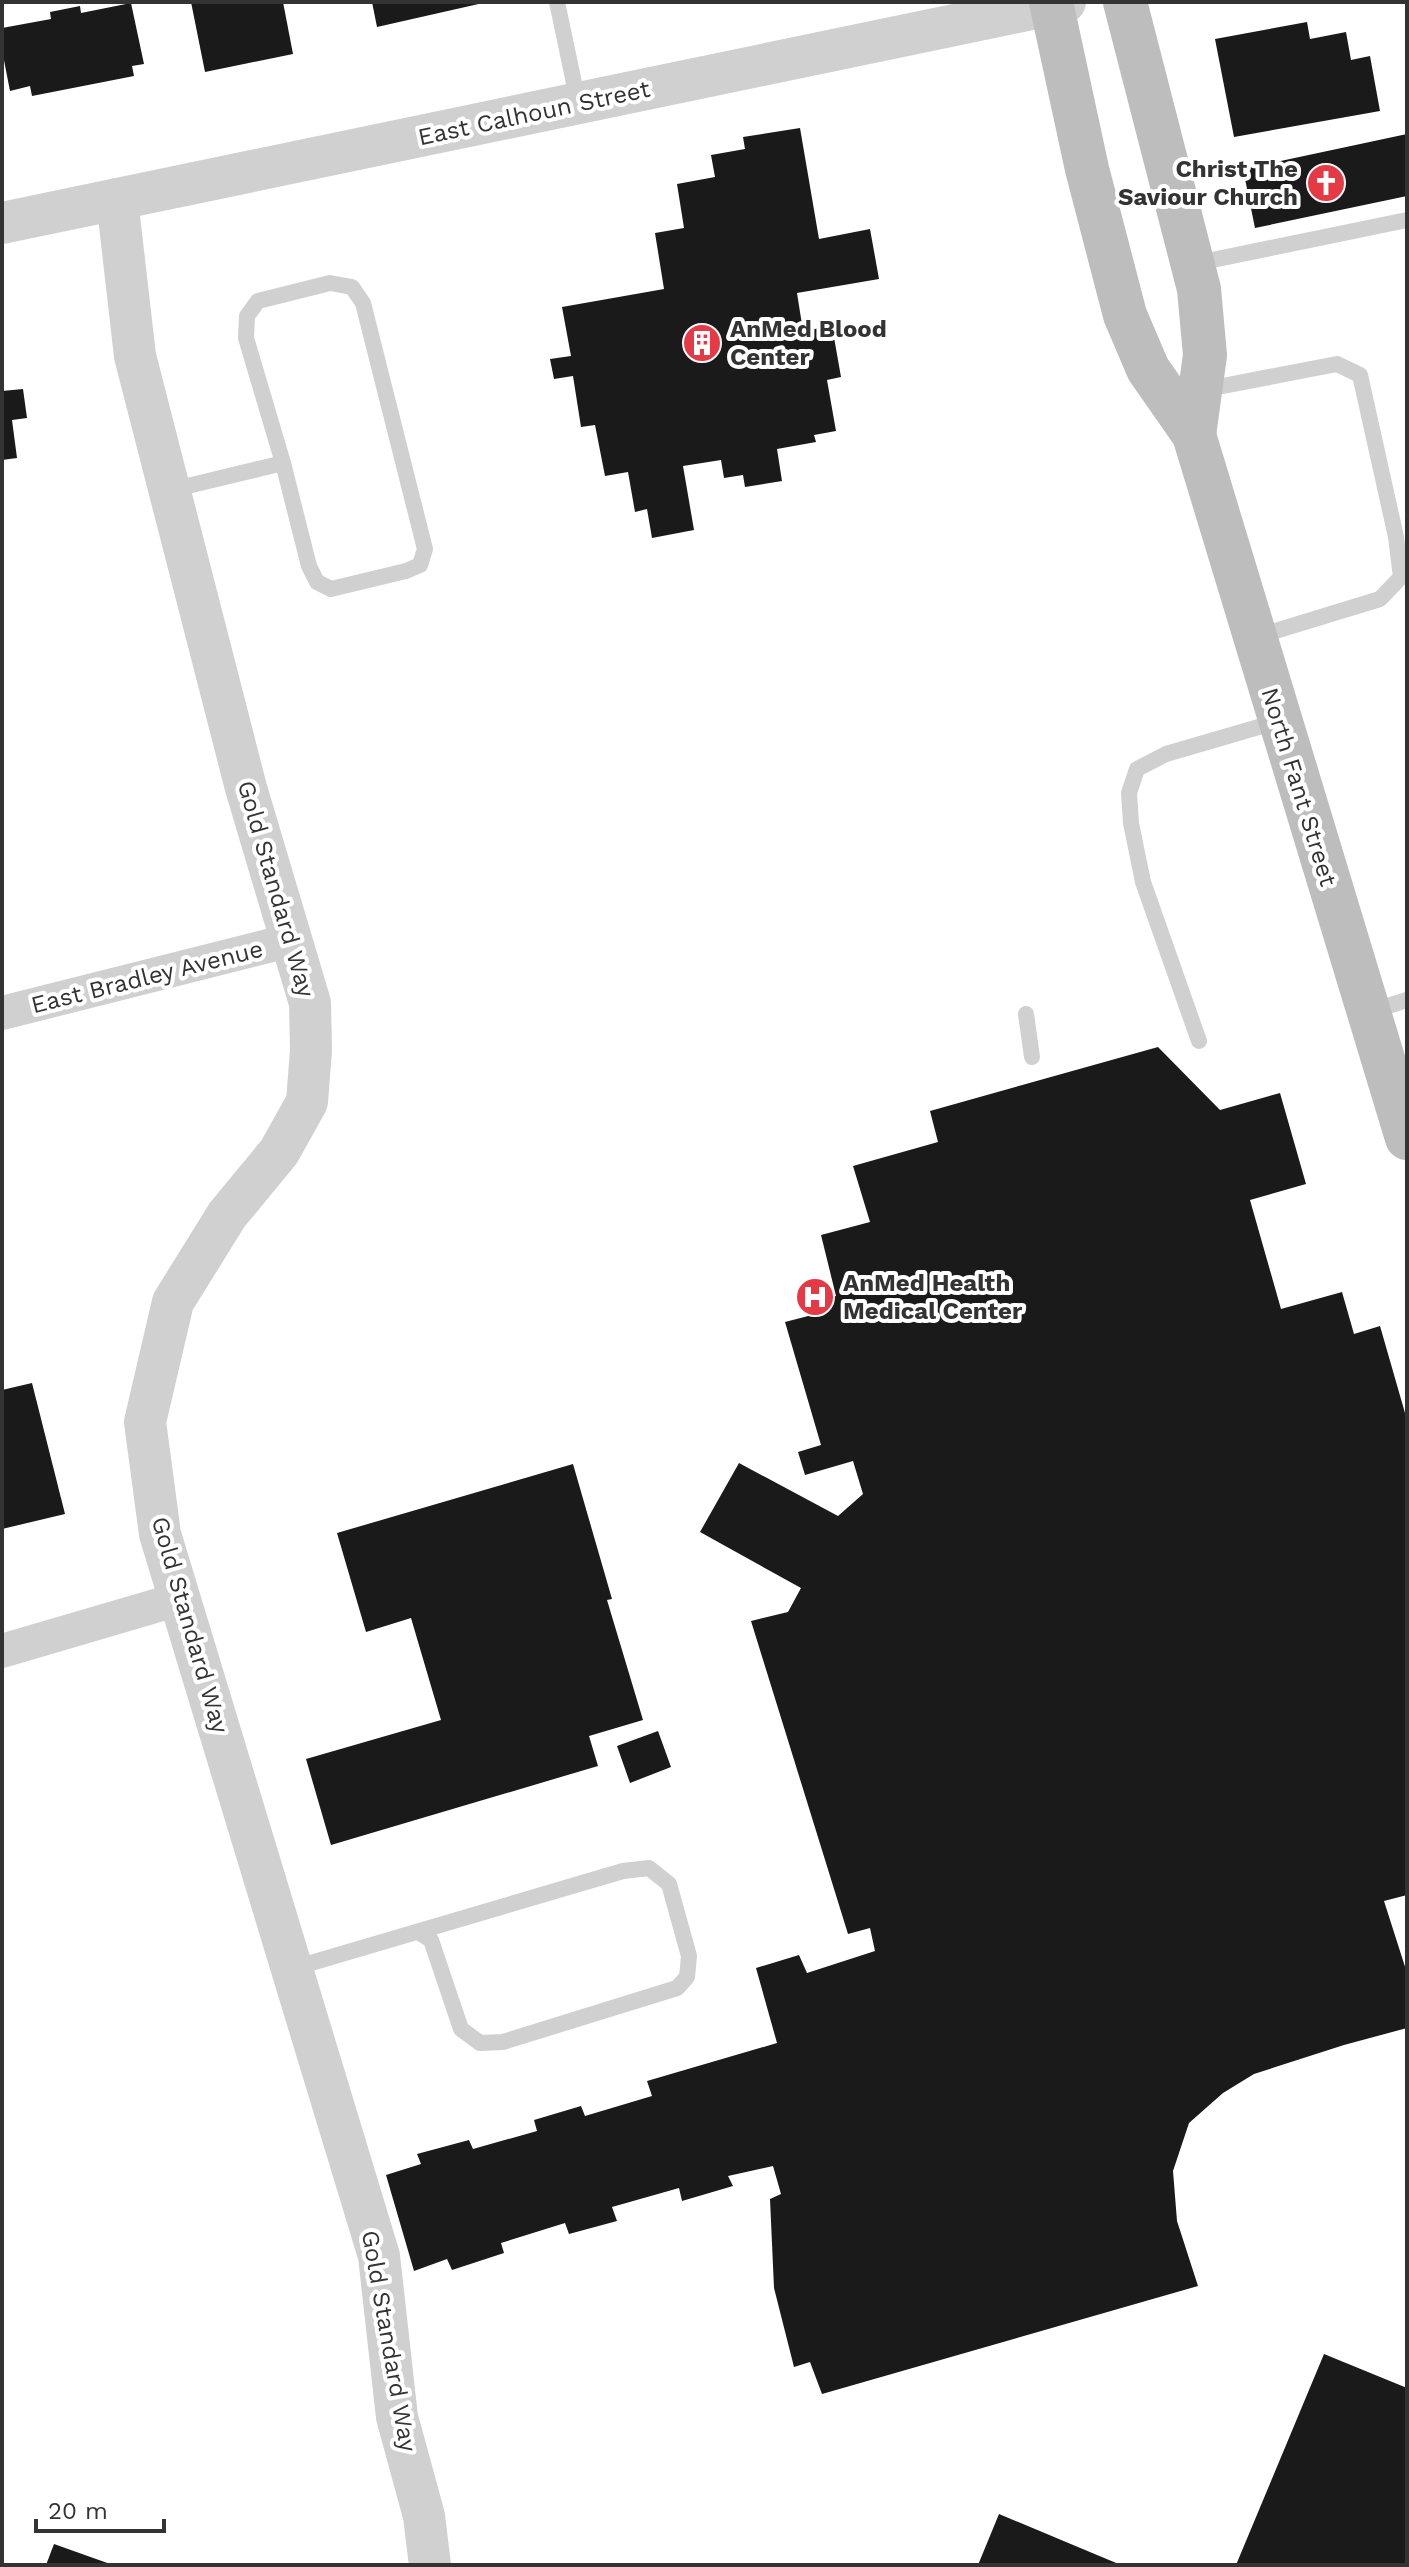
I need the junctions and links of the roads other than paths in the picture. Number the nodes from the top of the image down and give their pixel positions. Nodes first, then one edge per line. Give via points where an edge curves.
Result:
1 (557, 2) edge
2 (1125, 2) edge
3 (1056, 3) edge
4 (579, 104) junction
5 (117, 199) junction
6 (1407, 220) edge
7 (2, 223) edge
8 (1192, 264) junction
9 (1200, 390) junction
10 (1194, 435) junction
11 (283, 463) junction
12 (170, 491) junction
13 (1255, 638) junction
14 (1280, 721) junction
15 (292, 940) junction
16 (1387, 1006) edge
17 (2, 1013) edge
18 (1026, 1014) dead end
19 (1199, 1041) dead end
20 (1032, 1057) dead end
21 (1407, 1138) edge
22 (179, 1599) junction
23 (2, 1651) edge
24 (418, 1932) junction
25 (292, 1969) junction
26 (430, 2565) edge

1 - 4 lane
2 - 8 main road, North Fant Street
3 - 4 street, East Calhoun Street
3 - 10 main road, North Fant Street via 1087,169 1125,315 1148,369
4 - 5 street, East Calhoun Street
5 - 7 street, East Calhoun Street
5 - 12 street, Gold Standard Way via 135,356
6 - 8 lane
8 - 9 main road, North Fant Street via 1205,355
9 - 10 main road, North Fant Street
9 - 13 lane via 1337,364 1360,375 1396,537 1401,577 1380,599
10 - 13 main road, North Fant Street
11 - 11 lane via 317,582 331,589 347,587 420,565 425,549 422,530 363,303 352,287 330,283 258,301 247,316 246,338
11 - 12 lane
12 - 15 street, Gold Standard Way via 246,788
13 - 14 main road, North Fant Street
14 - 16 main road, North Fant Street
14 - 19 lane via 1166,754 1137,769 1129,793 1143,882
15 - 17 street, East Bradley Avenue
15 - 22 street, Gold Standard Way via 310,1003 307,1102 279,1152 227,1215 173,1302 145,1422 160,1534
16 - 21 main road, North Fant Street
18 - 20 lane
22 - 23 street
22 - 25 street, Gold Standard Way
24 - 24 lane via 431,1940 461,2029 480,2043 503,2042 677,1988 687,1977 689,1956 669,1884 649,1868 623,1871
24 - 25 lane
25 - 26 street, Gold Standard Way via 379,2256 397,2417 424,2516

